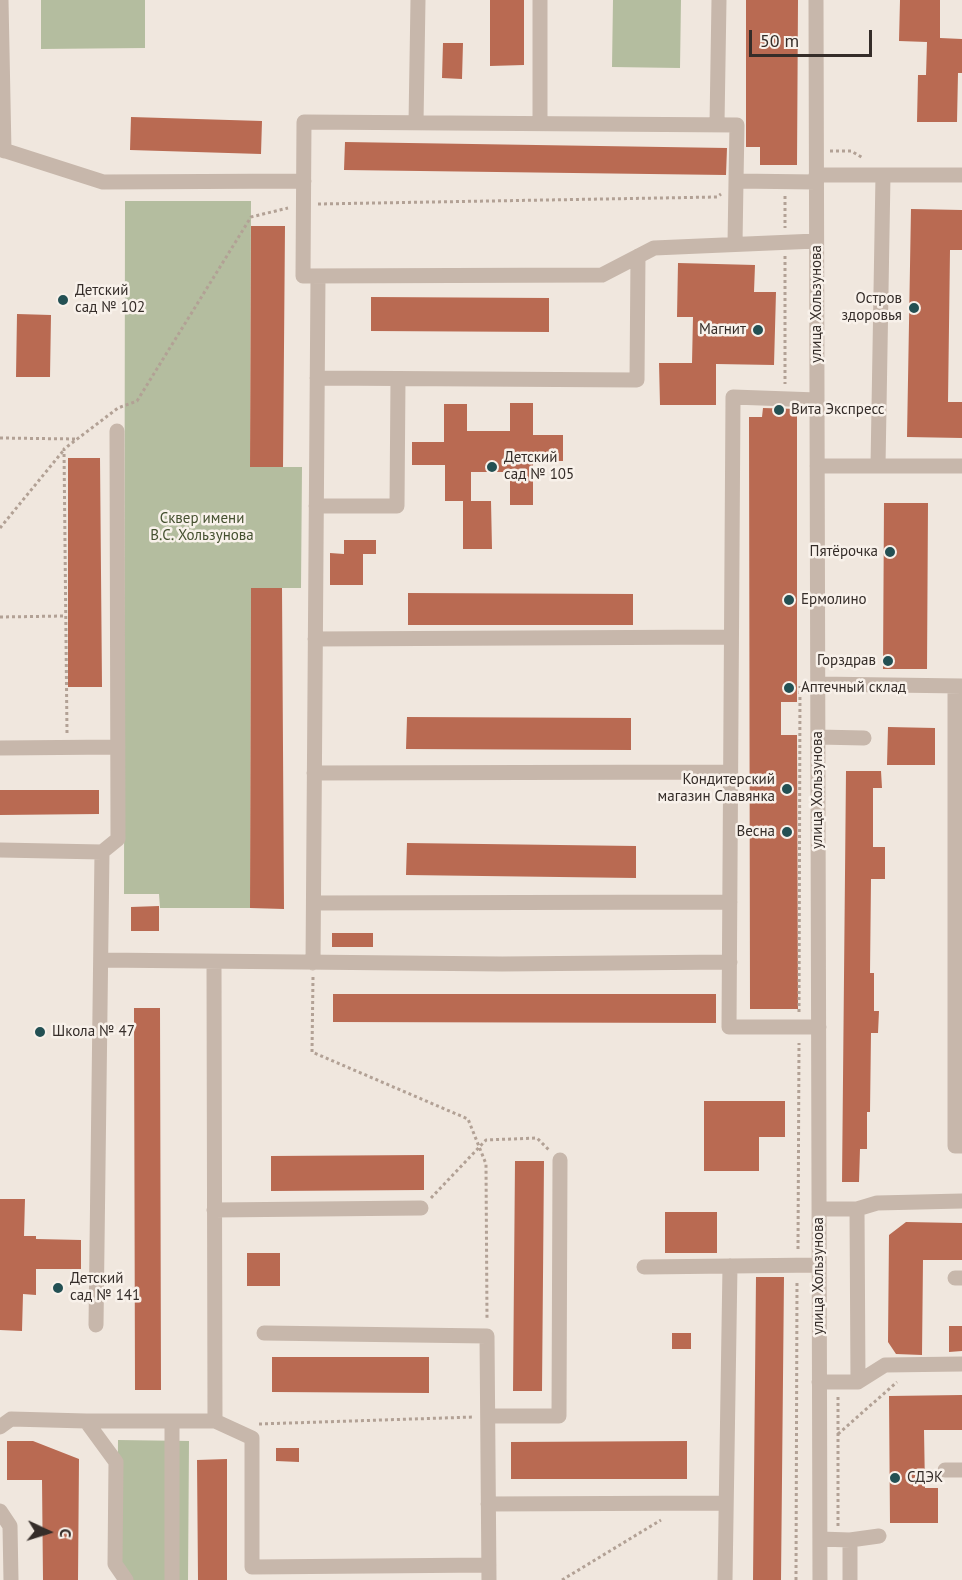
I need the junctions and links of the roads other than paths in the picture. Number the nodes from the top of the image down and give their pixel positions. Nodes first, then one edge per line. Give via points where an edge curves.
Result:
1 (1, 0) edge
2 (418, 0) edge
3 (540, 0) edge
4 (719, 0) edge
5 (816, 0) edge
6 (416, 123) junction
7 (540, 123) junction
8 (717, 124) junction
9 (2, 150) edge
10 (883, 175) junction
11 (962, 175) edge
12 (816, 179) junction
13 (304, 181) junction
14 (736, 181) junction
15 (816, 241) junction
16 (735, 244) junction
17 (638, 256) junction
18 (318, 276) junction
19 (317, 378) junction
20 (398, 379) junction
21 (817, 400) junction
22 (117, 431) dead end
23 (817, 466) junction
24 (878, 466) junction
25 (962, 466) edge
26 (316, 506) junction
27 (731, 637) junction
28 (315, 639) junction
29 (818, 684) junction
30 (959, 686) edge
31 (818, 737) junction
32 (864, 738) dead end
33 (118, 747) junction
34 (0, 748) edge
35 (730, 772) junction
36 (314, 773) junction
37 (0, 850) edge
38 (102, 852) junction
39 (730, 902) junction
40 (314, 903) junction
41 (101, 960) junction
42 (214, 962) junction
43 (730, 962) junction
44 (313, 963) junction
45 (819, 1027) junction
46 (962, 1146) edge
47 (560, 1160) road end
48 (962, 1201) edge
49 (421, 1208) road end
50 (819, 1209) junction
51 (857, 1209) junction
52 (214, 1210) junction
53 (819, 1265) junction
54 (730, 1266) junction
55 (644, 1267) dead end
56 (96, 1325) dead end
57 (264, 1333) dead end
58 (962, 1364) edge
59 (819, 1382) junction
60 (858, 1382) junction
61 (488, 1416) junction
62 (86, 1421) junction
63 (172, 1421) junction
64 (220, 1423) junction
65 (0, 1427) edge
66 (945, 1470) dead end
67 (962, 1470) edge
68 (726, 1503) junction
69 (488, 1504) junction
70 (0, 1511) edge
71 (879, 1536) dead end
72 (820, 1539) junction
73 (844, 1540) junction
74 (489, 1573) edge
75 (7, 1574) edge
76 (126, 1580) edge
77 (172, 1580) edge
78 (725, 1580) edge
79 (820, 1580) edge
80 (850, 1580) edge

1 - 9 street
2 - 6 street
3 - 7 street
4 - 8 street
5 - 12 street, улица Хользунова
6 - 7 street
6 - 13 street via 304,122
7 - 8 street
8 - 14 street via 737,124
9 - 13 street via 103,183
10 - 11 street
10 - 12 street
10 - 24 street
12 - 14 street
12 - 15 street, улица Хользунова
13 - 18 street via 303,276
14 - 16 street
15 - 16 street
15 - 21 street, улица Хользунова
16 - 17 street via 654,248
17 - 18 street via 602,275
17 - 20 street via 637,380
18 - 19 street
19 - 20 street
19 - 26 street
20 - 26 street via 397,506
21 - 23 street, улица Хользунова
21 - 27 street via 733,397
22 - 33 street
23 - 24 street
23 - 29 street, улица Хользунова
24 - 25 street
26 - 28 street
27 - 28 street
27 - 35 street
28 - 36 street
29 - 30 street
29 - 31 street, улица Хользунова
30 - 46 street via 955,1146
31 - 32 street
31 - 45 street, улица Хользунова
33 - 34 street
33 - 38 street via 118,839
35 - 36 street
35 - 39 street
36 - 40 street
37 - 38 street
38 - 41 street
39 - 40 street
39 - 43 street
40 - 44 street
41 - 42 street
41 - 56 street
42 - 44 street
42 - 52 street
43 - 44 street
43 - 45 street via 729,1027
45 - 50 street, улица Хользунова
47 - 61 street via 559,1416
48 - 51 street via 878,1203
49 - 52 street
50 - 51 street
50 - 53 street, улица Хользунова
51 - 60 street
52 - 64 street
53 - 54 street
53 - 59 street, улица Хользунова
54 - 55 street
54 - 68 street
57 - 61 street via 487,1335
58 - 60 street via 885,1365
59 - 60 street
59 - 72 street, улица Хользунова
61 - 69 street
62 - 63 street
62 - 65 street via 11,1419
62 - 76 street via 116,1462 115,1564
63 - 64 street
63 - 77 street
64 - 74 street via 252,1438 252,1567
66 - 67 street
68 - 69 street
68 - 78 street
69 - 74 street
70 - 75 street via 10,1526
71 - 73 street
72 - 73 street
72 - 79 street, улица Хользунова
73 - 80 street

